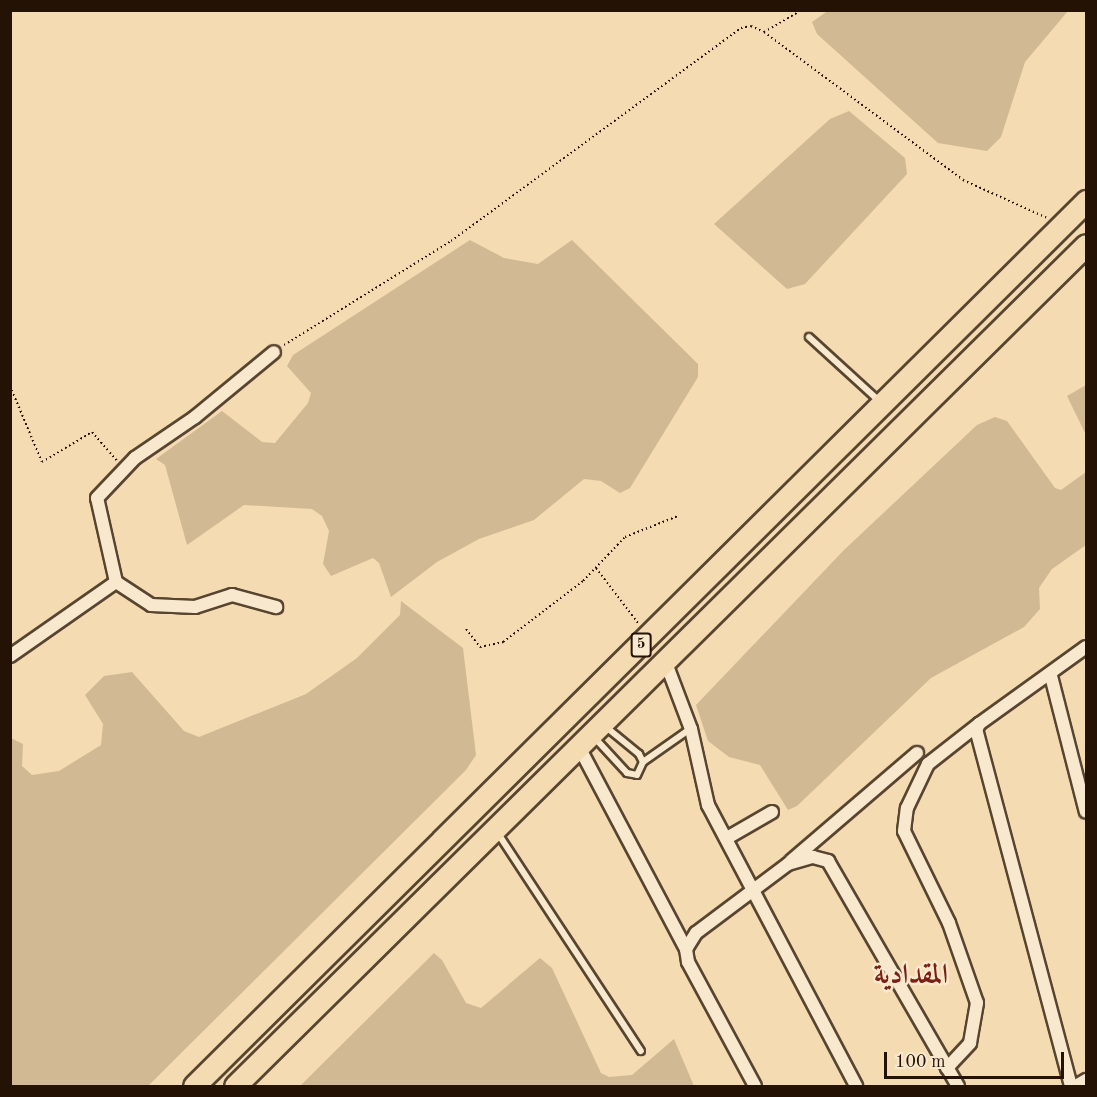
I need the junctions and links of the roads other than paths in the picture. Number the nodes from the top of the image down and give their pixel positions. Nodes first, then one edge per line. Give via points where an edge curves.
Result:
1 (1086, 201) edge
2 (1086, 245) edge
3 (809, 337) dead end
4 (948, 338) junction
5 (274, 352) road end
6 (970, 361) junction
7 (881, 404) junction
8 (116, 582) junction
9 (276, 607) dead end
10 (1086, 647) edge
11 (10, 656) edge
12 (666, 663) junction
13 (1052, 676) junction
14 (979, 724) junction
15 (690, 729) junction
16 (591, 736) junction
17 (917, 753) dead end
18 (643, 762) junction
19 (772, 812) dead end
20 (1086, 812) edge
21 (495, 829) junction
22 (727, 838) junction
23 (788, 864) junction
24 (754, 889) junction
25 (686, 949) junction
26 (641, 1051) dead end
27 (947, 1068) junction
28 (1086, 1080) edge
29 (194, 1086) edge
30 (235, 1086) edge
31 (755, 1086) edge
32 (856, 1086) edge
33 (958, 1086) edge
34 (1071, 1086) edge
35 (1076, 1086) edge

1 - 4 highway, 5
2 - 6 highway, 5
3 - 7 lane
4 - 6 highway
4 - 7 highway, 5
5 - 8 street via 124,470 97,498
6 - 12 highway, 5
7 - 29 highway, 5
8 - 9 street via 151,605 195,607 232,595
8 - 11 street
10 - 13 street
12 - 15 street
12 - 16 highway, 5
13 - 14 street
13 - 20 street
14 - 27 street via 928,764 907,808 904,831 949,923 977,1003 970,1043
14 - 34 street via 978,742
15 - 18 lane
15 - 22 street via 708,805
16 - 18 lane
16 - 18 lane via 627,773 637,775
16 - 21 highway, 5
16 - 25 street
17 - 23 street
19 - 22 street
21 - 26 lane
21 - 30 highway, 5
22 - 24 street
23 - 24 street
23 - 27 street via 813,857 828,861
24 - 25 street via 696,933
24 - 32 street
25 - 31 street via 688,962
27 - 33 street
28 - 35 street

